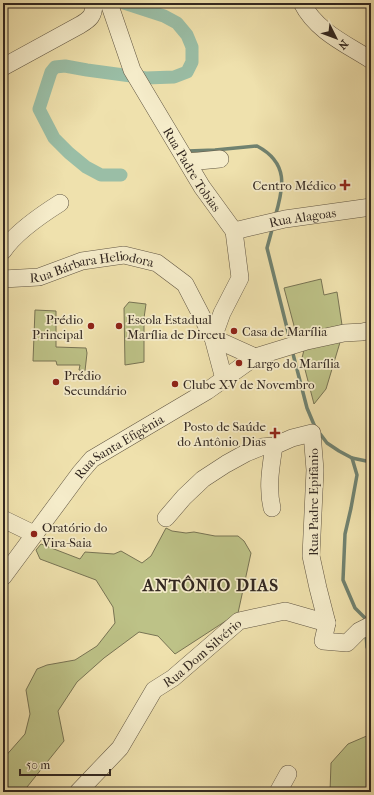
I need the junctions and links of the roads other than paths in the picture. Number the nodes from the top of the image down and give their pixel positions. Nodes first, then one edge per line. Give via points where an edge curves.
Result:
1 (94, 3) edge
2 (109, 3) edge
3 (302, 3) edge
4 (351, 48) junction
5 (371, 49) edge
6 (371, 60) edge
7 (3, 67) edge
8 (220, 159) dead end
9 (188, 162) junction
10 (60, 203) dead end
11 (371, 207) edge
12 (234, 231) junction
13 (3, 251) edge
14 (3, 279) edge
15 (368, 332) edge
16 (213, 338) junction
17 (262, 355) junction
18 (224, 379) junction
19 (274, 446) junction
20 (272, 508) dead end
21 (166, 518) dead end
22 (3, 519) edge
23 (34, 534) junction
24 (3, 577) edge
25 (327, 622) junction
26 (371, 625) edge
27 (288, 774) dead end
28 (78, 792) edge
29 (278, 792) edge

1 - 7 street via 89,19
2 - 9 street, Rua Padre Tobias via 132,70
3 - 4 street via 316,23
4 - 5 street
4 - 6 street
8 - 9 street
9 - 12 street, Rua Padre Tobias via 202,187
10 - 13 street via 25,229
11 - 12 street, Rua Alagoas via 285,219
12 - 16 street, Rua Padre Tobias via 240,278
14 - 16 street, Rua Bárbara Heliodora via 39,277 82,261 124,255 157,263 185,284
15 - 17 street, Rua Santa Efigênia via 344,333 307,341
16 - 17 street
16 - 18 street, Rua Bárbara Heliodora
17 - 18 street, Rua Santa Efigênia
18 - 23 street, Rua Santa Efigênia via 92,459
19 - 20 street via 270,483
19 - 21 street, Rua Padre Epifânio via 246,453 203,479
19 - 25 street, Rua Padre Epifânio via 312,433 315,470 311,556
22 - 23 street
23 - 24 street, Rua Santa Efigênia
25 - 26 street via 323,641 346,643 359,631
25 - 28 street, Rua Dom Silvério via 285,611 239,621 173,678 154,690 120,748
27 - 29 street

